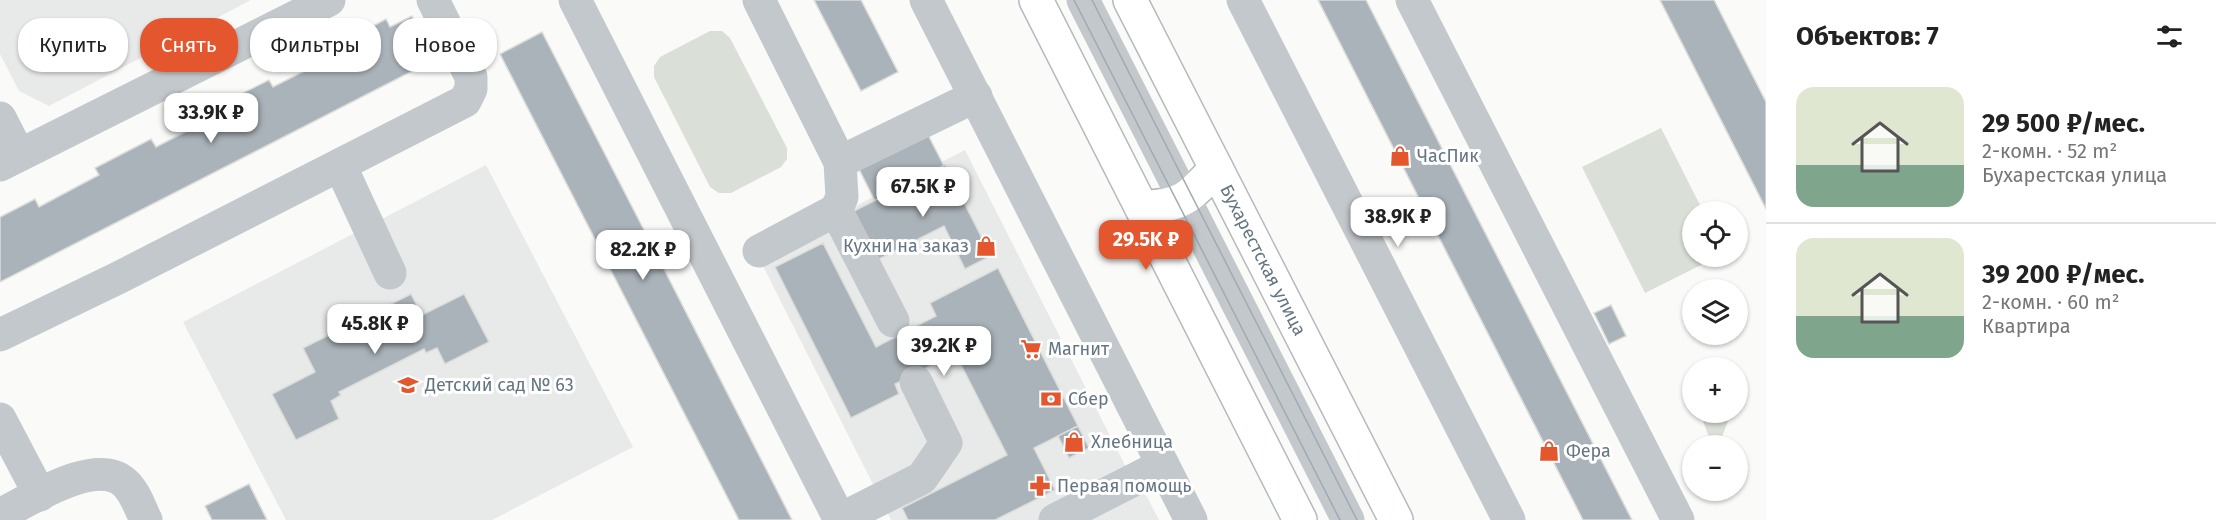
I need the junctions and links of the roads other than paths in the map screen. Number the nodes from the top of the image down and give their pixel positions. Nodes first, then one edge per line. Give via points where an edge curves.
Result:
1 (329, 0) edge
2 (433, 0) edge
3 (575, 0) edge
4 (759, 0) edge
5 (926, 0) edge
6 (1036, 0) edge
7 (1083, 0) edge
8 (1130, 0) edge
9 (1243, 0) edge
10 (1412, 0) edge
11 (976, 96) junction
12 (0, 118) edge
13 (10, 160) edge
14 (840, 162) junction
15 (340, 165) junction
16 (1216, 168) junction
17 (1185, 199) junction
18 (1142, 207) junction
19 (836, 210) junction
20 (759, 251) dead end
21 (390, 273) dead end
22 (893, 321) dead end
23 (0, 335) edge
24 (916, 382) dead end
25 (0, 419) edge
26 (1163, 465) junction
27 (40, 495) junction
28 (0, 515) edge
29 (146, 520) edge
30 (840, 520) edge
31 (1055, 520) edge
32 (1191, 520) edge
33 (1300, 520) edge
34 (1348, 520) edge
35 (1396, 520) edge
36 (1509, 520) edge
37 (1678, 520) edge

1 - 13 street
2 - 15 street via 471,77 465,101
3 - 30 street
4 - 14 street
5 - 11 street
6 - 18 main road
7 - 17 street
8 - 16 main road, Бухарестская улица
9 - 36 street
10 - 37 street via 1479,100
11 - 14 street
11 - 26 street
12 - 13 street
14 - 19 street via 842,197
15 - 21 street
15 - 23 street
16 - 17 main road
16 - 35 main road, Бухарестская улица
17 - 18 main road via 1161,207
17 - 34 street
18 - 33 main road
19 - 20 street
19 - 22 street
24 - 30 street via 946,444 922,478
25 - 27 street
26 - 31 street
26 - 32 street
27 - 28 street
27 - 29 street via 81,476 87,467 114,475 126,484

